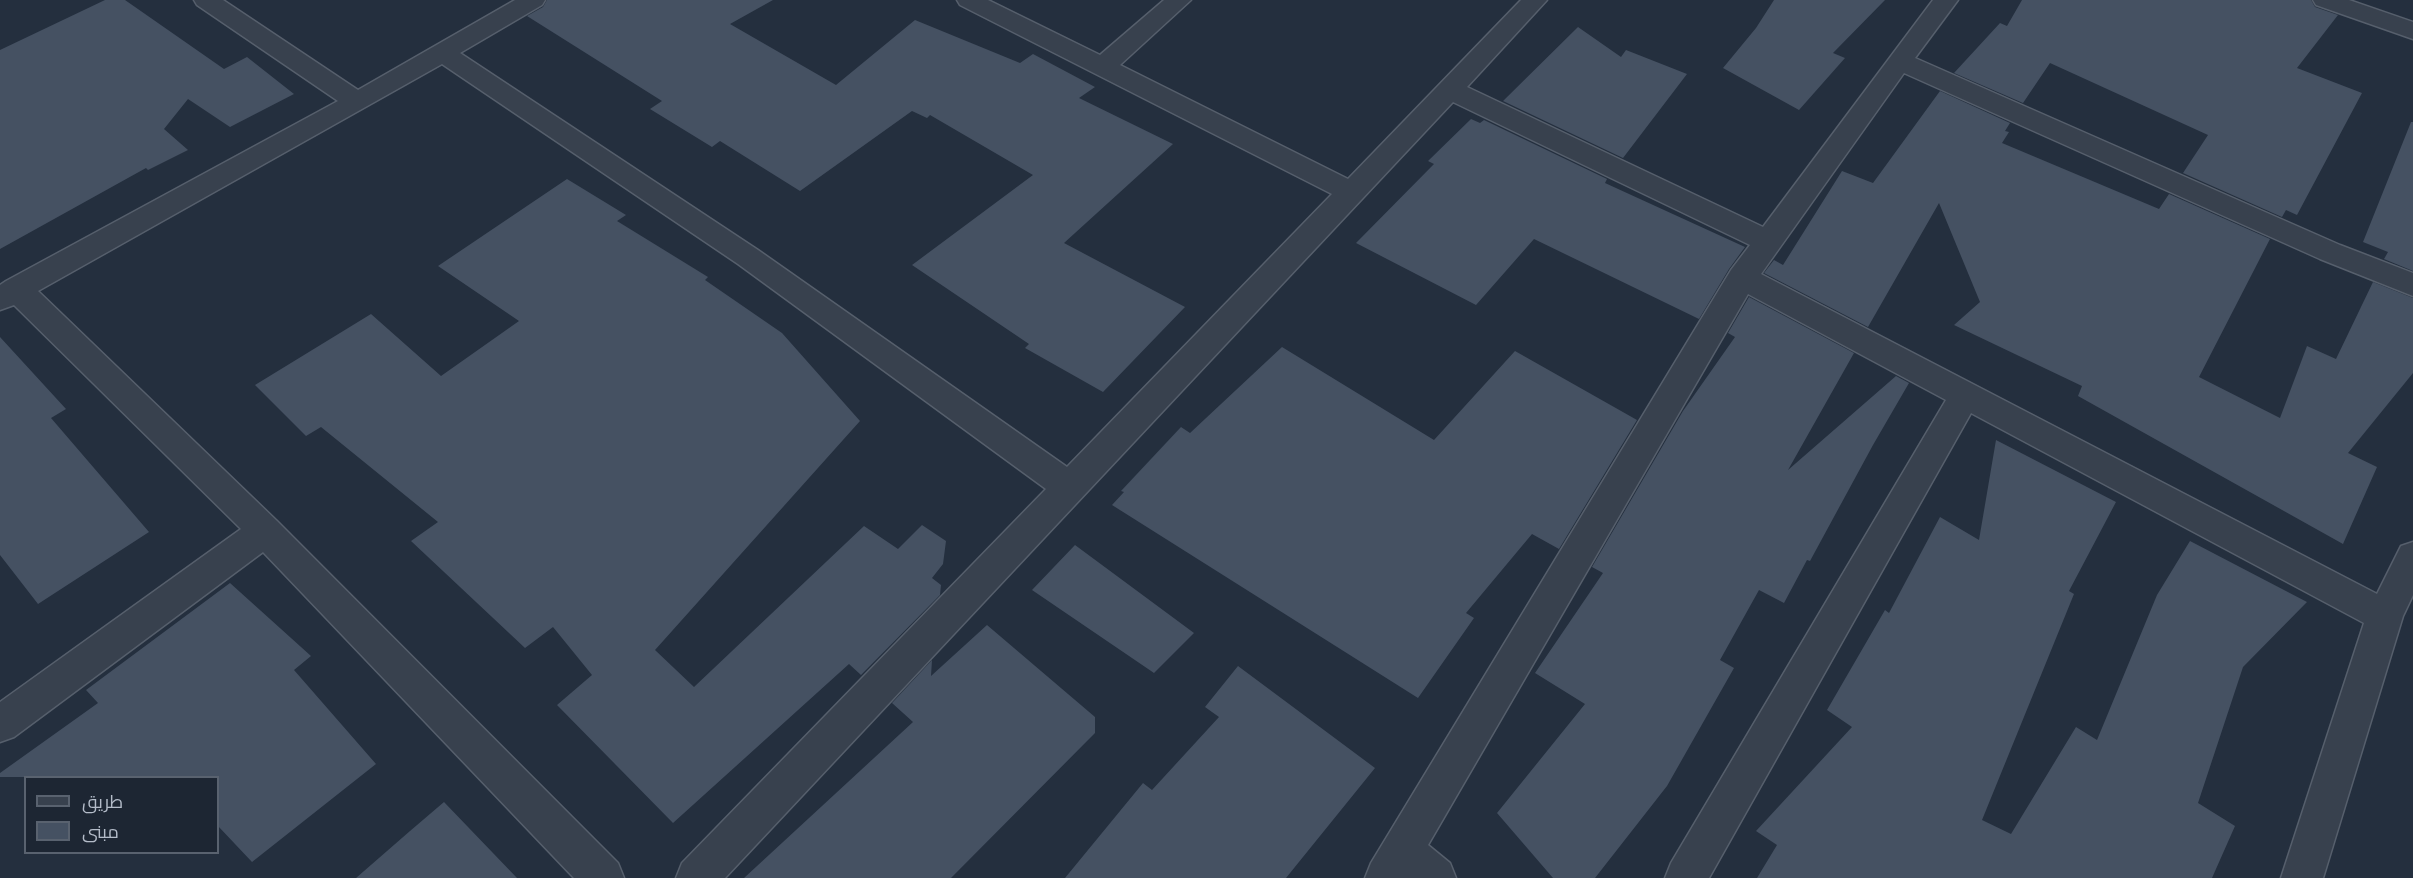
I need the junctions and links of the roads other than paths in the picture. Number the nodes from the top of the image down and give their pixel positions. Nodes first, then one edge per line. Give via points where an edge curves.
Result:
1 (206, 0) edge
2 (533, 0) edge
3 (969, 0) edge
4 (1179, 0) edge
5 (1535, 0) edge
6 (1946, 0) edge
7 (2325, 0) edge
8 (2413, 31) edge
9 (443, 53) junction
10 (1899, 61) junction
11 (1102, 67) junction
12 (1450, 90) junction
13 (357, 102) junction
14 (1353, 193) junction
15 (1768, 242) junction
16 (1742, 278) junction
17 (2413, 285) edge
18 (8, 294) edge
19 (1965, 395) junction
20 (1071, 488) junction
21 (265, 531) junction
22 (2413, 557) edge
23 (2385, 616) junction
24 (0, 724) edge
25 (1395, 864) edge
26 (603, 878) edge
27 (697, 878) edge
28 (1435, 878) edge
29 (1686, 878) edge
30 (2302, 878) edge

1 - 13 street
2 - 9 street
3 - 11 street
4 - 11 street
5 - 12 street
6 - 10 street
7 - 8 street
9 - 13 street
9 - 20 street via 748,257
10 - 15 street
10 - 17 street
11 - 14 street
12 - 14 street
12 - 15 street
13 - 18 street
14 - 20 street
15 - 16 street
16 - 19 street
16 - 25 street
18 - 21 street
19 - 23 street
19 - 29 street
20 - 27 street
21 - 24 street
21 - 26 street
22 - 23 street
23 - 30 street
25 - 28 street

